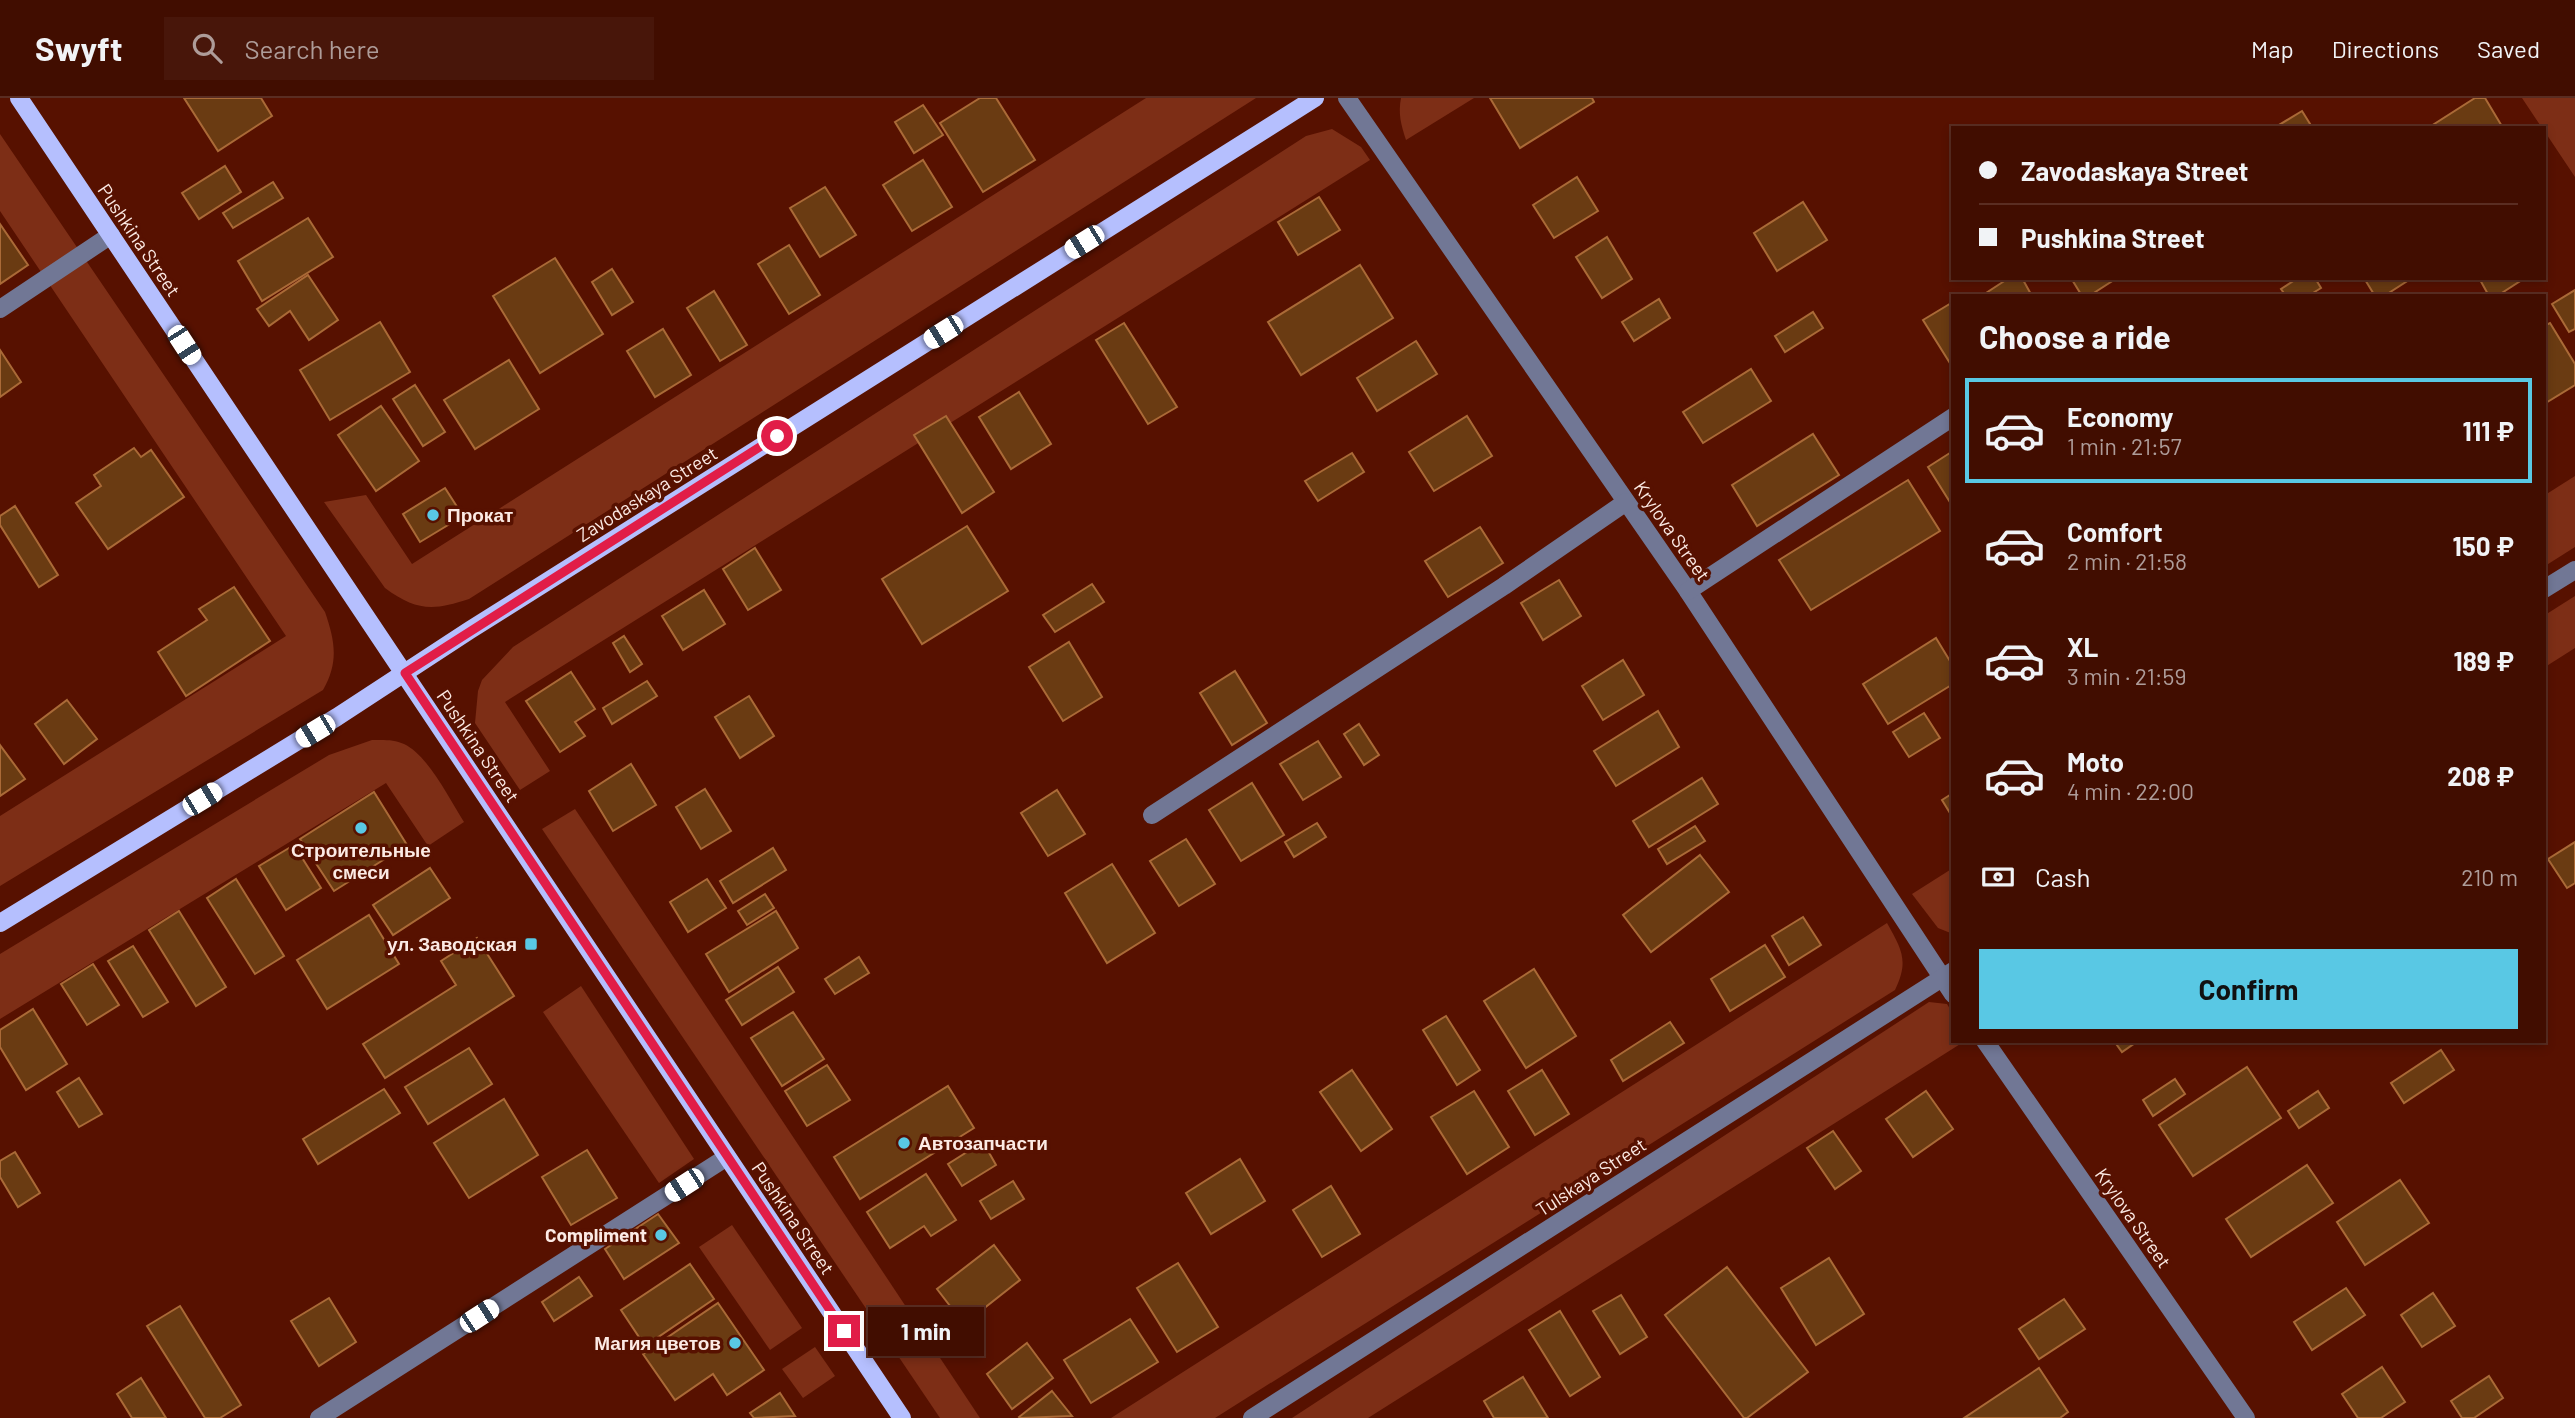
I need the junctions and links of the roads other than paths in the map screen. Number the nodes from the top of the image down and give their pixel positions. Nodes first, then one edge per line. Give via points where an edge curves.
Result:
1 (19, 98) edge
2 (1315, 98) edge
3 (1347, 98) edge
4 (111, 235) junction
5 (0, 309) edge
6 (1951, 418) edge
7 (1626, 502) junction
8 (2575, 570) edge
9 (2546, 589) edge
10 (1688, 592) junction
11 (405, 673) junction
12 (1152, 815) dead end
13 (0, 923) edge
14 (1947, 975) edge
15 (1986, 1043) edge
16 (727, 1157) junction
17 (319, 1418) edge
18 (902, 1418) edge
19 (1252, 1418) edge
20 (2246, 1418) edge

1 - 4 main road, Pushkina Street
2 - 11 main road, Zavodaskaya Street
3 - 7 street, Krylova Street
4 - 5 street
4 - 11 main road, Pushkina Street
6 - 10 street
7 - 10 street, Krylova Street
7 - 12 street
8 - 9 street
10 - 14 street, Krylova Street
11 - 13 main road, Zavodaskaya Street
11 - 16 main road, Pushkina Street
14 - 19 street, Tulskaya Street
15 - 20 street, Krylova Street
16 - 17 street
16 - 18 main road, Pushkina Street

